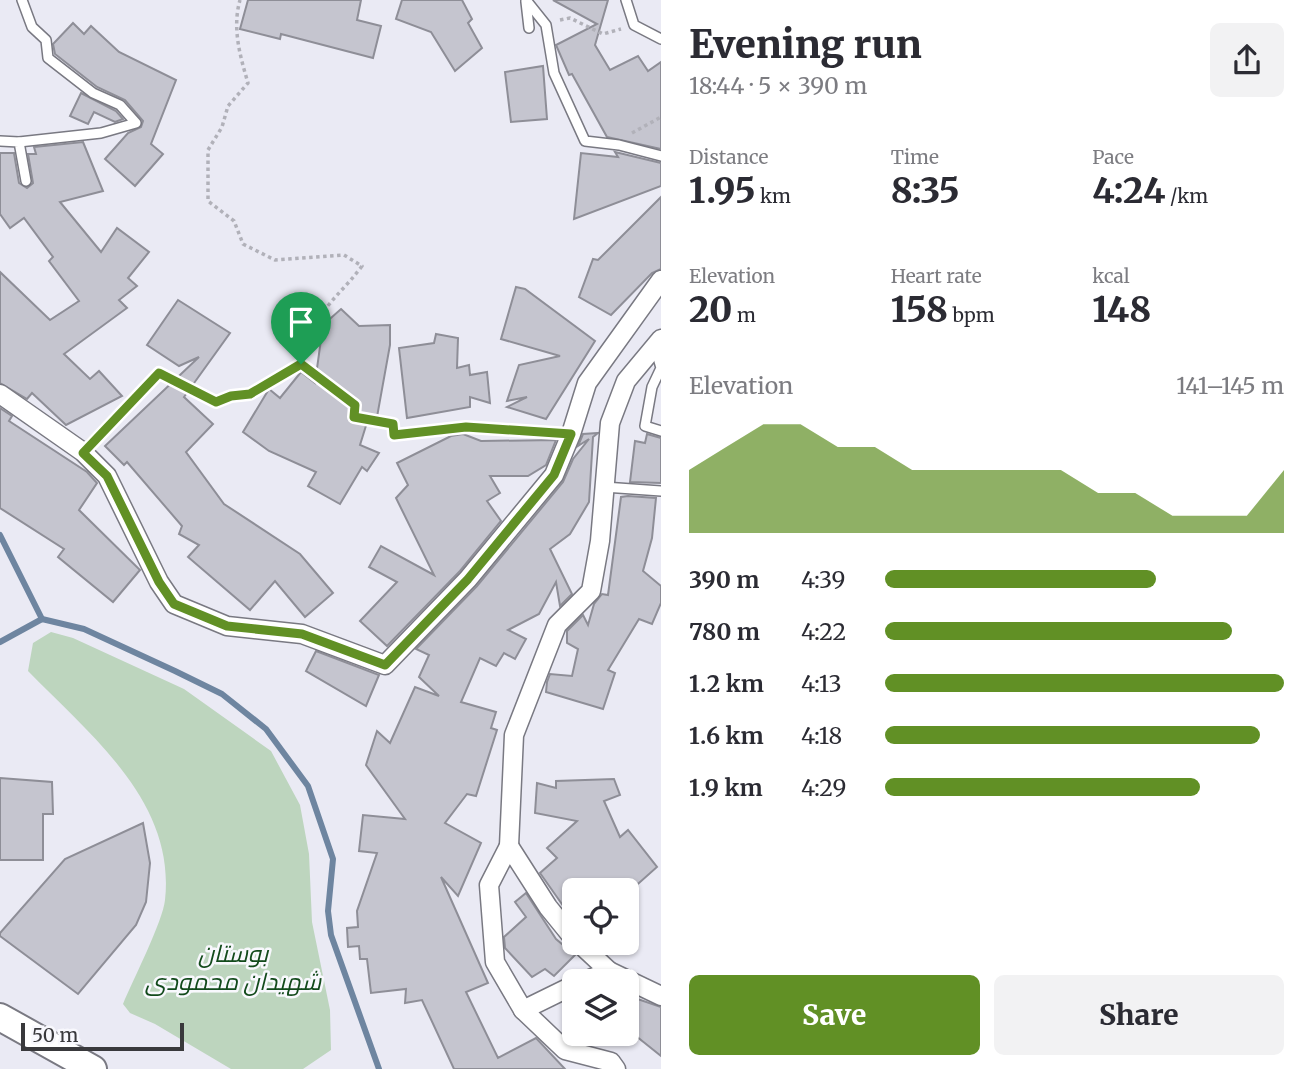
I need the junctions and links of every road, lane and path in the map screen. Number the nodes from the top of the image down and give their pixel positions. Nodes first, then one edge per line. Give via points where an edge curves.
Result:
1 (22, 0) edge
2 (240, 0) edge
3 (526, 0) edge
4 (626, 0) edge
5 (546, 25) junction
6 (634, 26) junction
7 (529, 27) dead end
8 (661, 38) edge
9 (661, 117) edge
10 (0, 141) edge
11 (19, 142) junction
12 (618, 145) junction
13 (661, 156) edge
14 (26, 181) dead end
15 (661, 280) edge
16 (658, 342) edge
17 (301, 364) junction
18 (159, 373) joint
19 (0, 394) edge
20 (661, 431) edge
21 (571, 434) junction
22 (394, 435) joint
23 (83, 453) junction
24 (604, 486) junction
25 (661, 491) edge
26 (509, 846) junction
27 (562, 924) edge
28 (592, 955) edge
29 (607, 969) edge
30 (639, 985) edge
31 (562, 991) edge
32 (661, 996) edge
33 (523, 1010) junction
34 (0, 1017) edge
35 (93, 1069) edge
36 (616, 1069) edge

1 - 11 lane via 32,27 46,40 48,58 93,93 120,105 136,123 101,133
2 - 17 path via 238,48 248,83 228,106 208,150 208,201 234,221 243,244 275,260 344,255 362,266 333,295 313,328
3 - 5 lane
3 - 7 lane
4 - 6 lane
5 - 6 path via 570,18 603,34
5 - 12 lane via 554,73 585,141
6 - 8 lane
9 - 12 path
10 - 11 lane
11 - 14 lane
12 - 13 lane
15 - 21 street via 587,383
16 - 20 lane via 661,368 652,387 645,426
16 - 24 street via 626,381 610,423
17 - 18 path via 261,389 216,402
17 - 22 path via 355,405 354,417 393,424
18 - 23 lane
19 - 23 street
21 - 22 lane via 466,427
21 - 23 street via 554,475 468,579 385,665 302,634 227,626 174,604 107,476
24 - 25 lane
24 - 26 street via 591,591 557,625 514,735
26 - 27 street
26 - 33 street via 489,885 495,962
28 - 29 street
30 - 32 street
31 - 33 street
33 - 36 street via 565,1050 611,1062
34 - 35 main road

